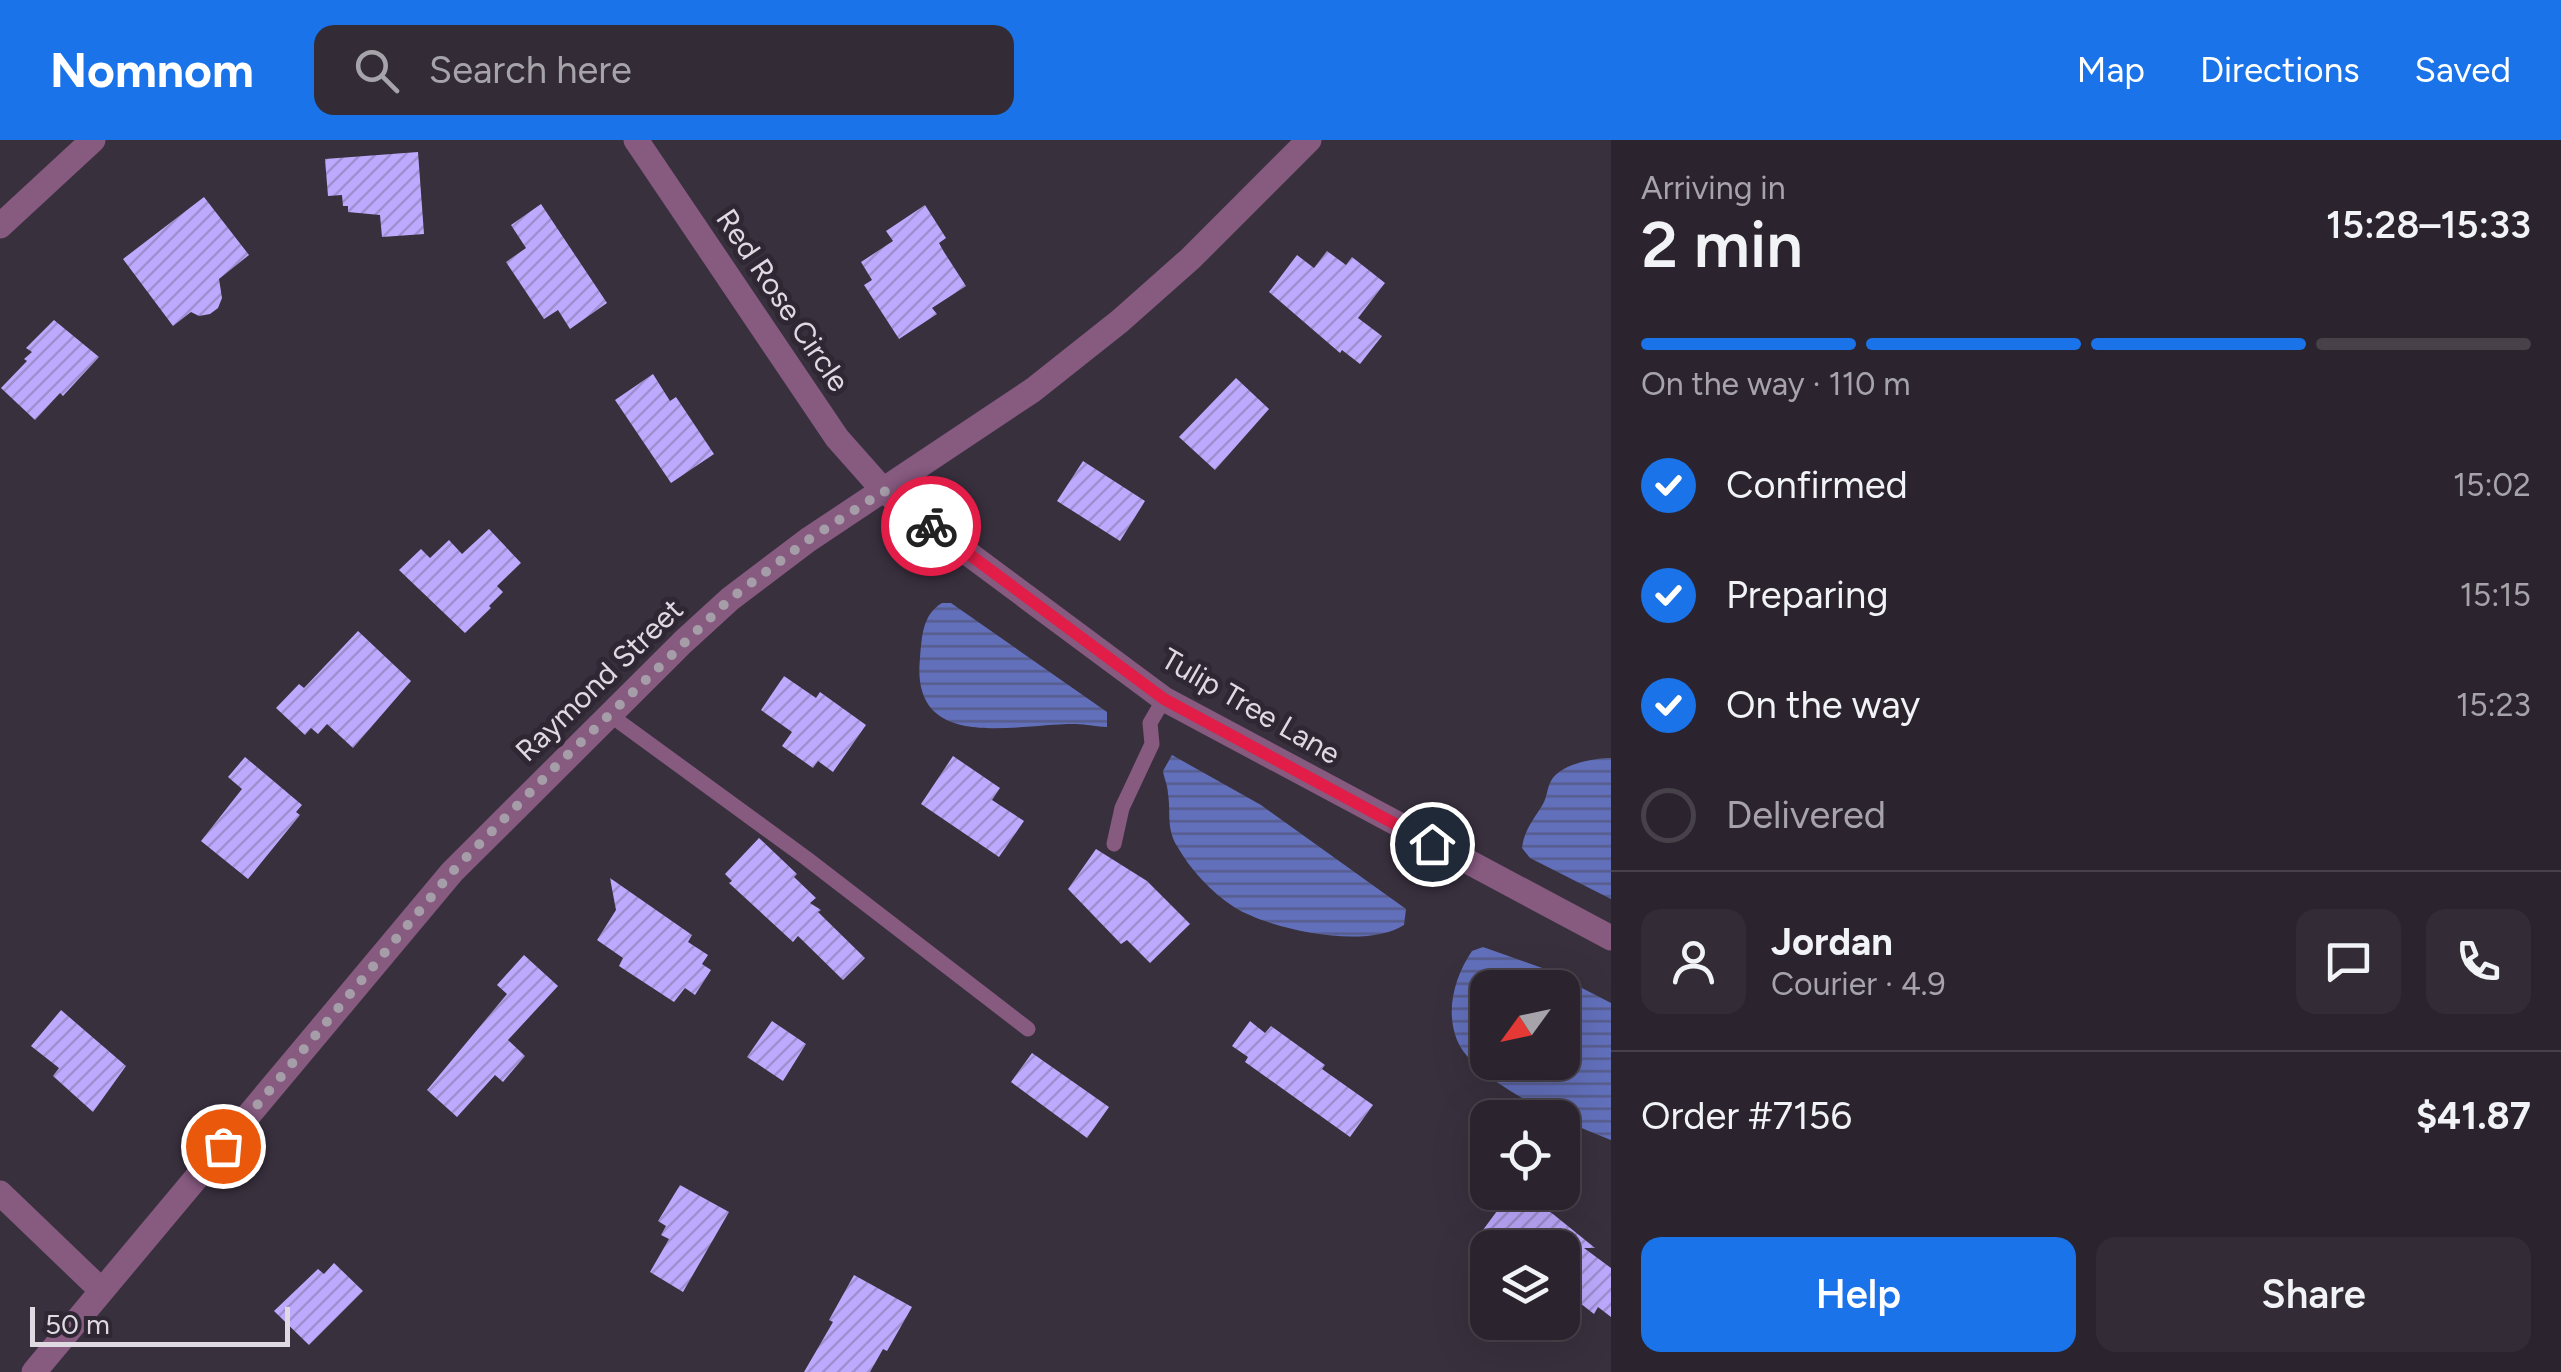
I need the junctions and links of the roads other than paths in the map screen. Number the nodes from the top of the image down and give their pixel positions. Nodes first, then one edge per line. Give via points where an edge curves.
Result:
1 (92, 140) edge
2 (636, 140) edge
3 (1309, 140) edge
4 (0, 226) edge
5 (884, 491) junction
6 (1164, 699) junction
7 (610, 714) junction
8 (1114, 844) dead end
9 (1611, 938) edge
10 (1028, 1028) dead end
11 (0, 1193) edge
12 (100, 1290) junction
13 (34, 1372) edge

1 - 4 street
2 - 5 street, Red Rose Circle via 837,438
3 - 5 street, Raymond Street via 1120,321 1033,390
5 - 6 street, Tulip Tree Lane
5 - 7 street, Raymond Street via 730,599
6 - 8 lane via 1150,723 1152,744 1122,808
6 - 9 street, Tulip Tree Lane
7 - 10 lane
7 - 12 street, Raymond Street via 452,872
11 - 12 street
12 - 13 street, Raymond Street

